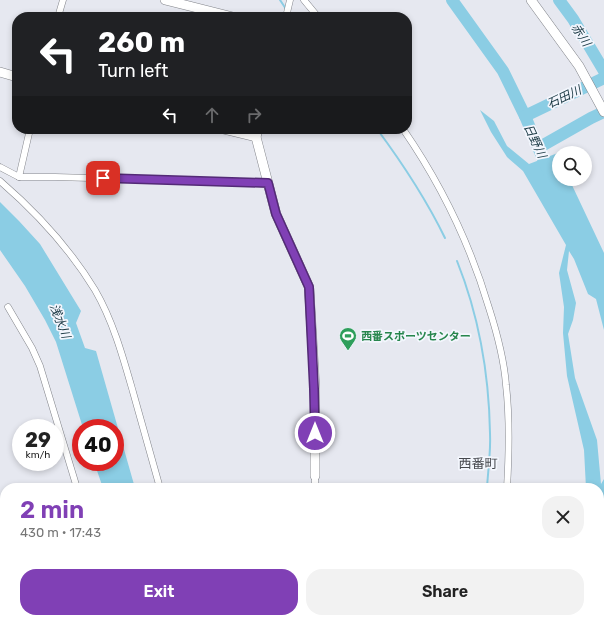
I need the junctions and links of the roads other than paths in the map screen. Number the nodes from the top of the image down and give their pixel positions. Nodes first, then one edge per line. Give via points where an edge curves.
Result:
1 (63, 0) edge
2 (165, 0) edge
3 (304, 0) edge
4 (531, 0) edge
5 (59, 12) edge
6 (213, 12) edge
7 (314, 12) edge
8 (0, 72) edge
9 (12, 76) edge
10 (602, 109) edge
11 (29, 134) edge
12 (257, 134) edge
13 (406, 134) edge
14 (0, 167) edge
15 (19, 177) junction
16 (0, 180) edge
17 (268, 183) junction
18 (8, 307) dead end
19 (315, 476) joint
20 (75, 483) edge
21 (159, 483) edge
22 (315, 483) edge
23 (507, 483) edge

1 - 5 street
2 - 6 street
3 - 7 street
4 - 10 street via 567,49
8 - 9 street
11 - 15 street
12 - 17 street
13 - 23 street via 446,200 464,237 498,337 509,420
14 - 15 street
15 - 17 street
16 - 21 street via 53,233 96,291 113,328
17 - 19 street via 276,214 309,287
18 - 20 street via 40,366
19 - 22 street

